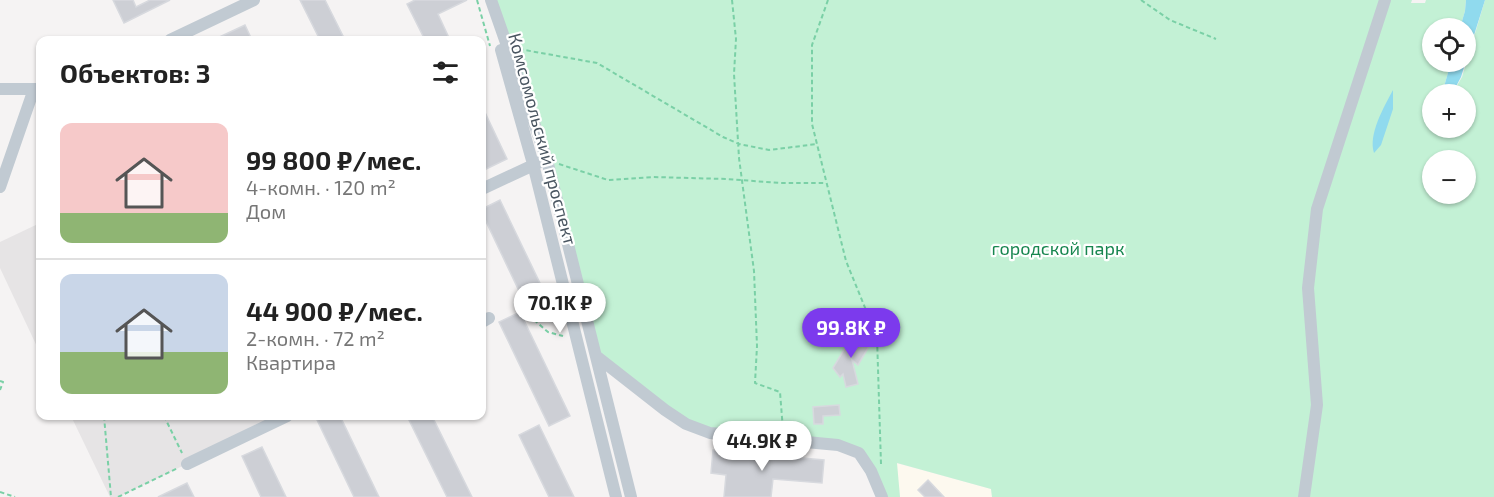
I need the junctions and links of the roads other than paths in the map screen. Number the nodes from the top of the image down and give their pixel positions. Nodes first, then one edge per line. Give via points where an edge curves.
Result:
1 (254, 0) edge
2 (486, 0) edge
3 (491, 0) edge
4 (1385, 0) edge
5 (178, 36) edge
6 (0, 89) edge
7 (36, 89) edge
8 (36, 92) edge
9 (547, 160) junction
10 (533, 164) junction
11 (0, 187) edge
12 (486, 187) edge
13 (596, 356) junction
14 (279, 420) edge
15 (187, 464) road end
16 (616, 497) edge
17 (631, 497) edge
18 (882, 497) edge
19 (1304, 497) edge

1 - 5 street
2 - 10 street, Комсомольский проспект
3 - 9 street, Комсомольский проспект
4 - 19 street via 1317,209 1308,288 1317,405
6 - 7 street
8 - 11 street
9 - 10 street
9 - 13 street, Комсомольский проспект
10 - 12 street
10 - 16 street, Комсомольский проспект
13 - 17 street, Комсомольский проспект
13 - 18 street via 665,410 710,433 838,445 859,453 872,471
14 - 15 street

